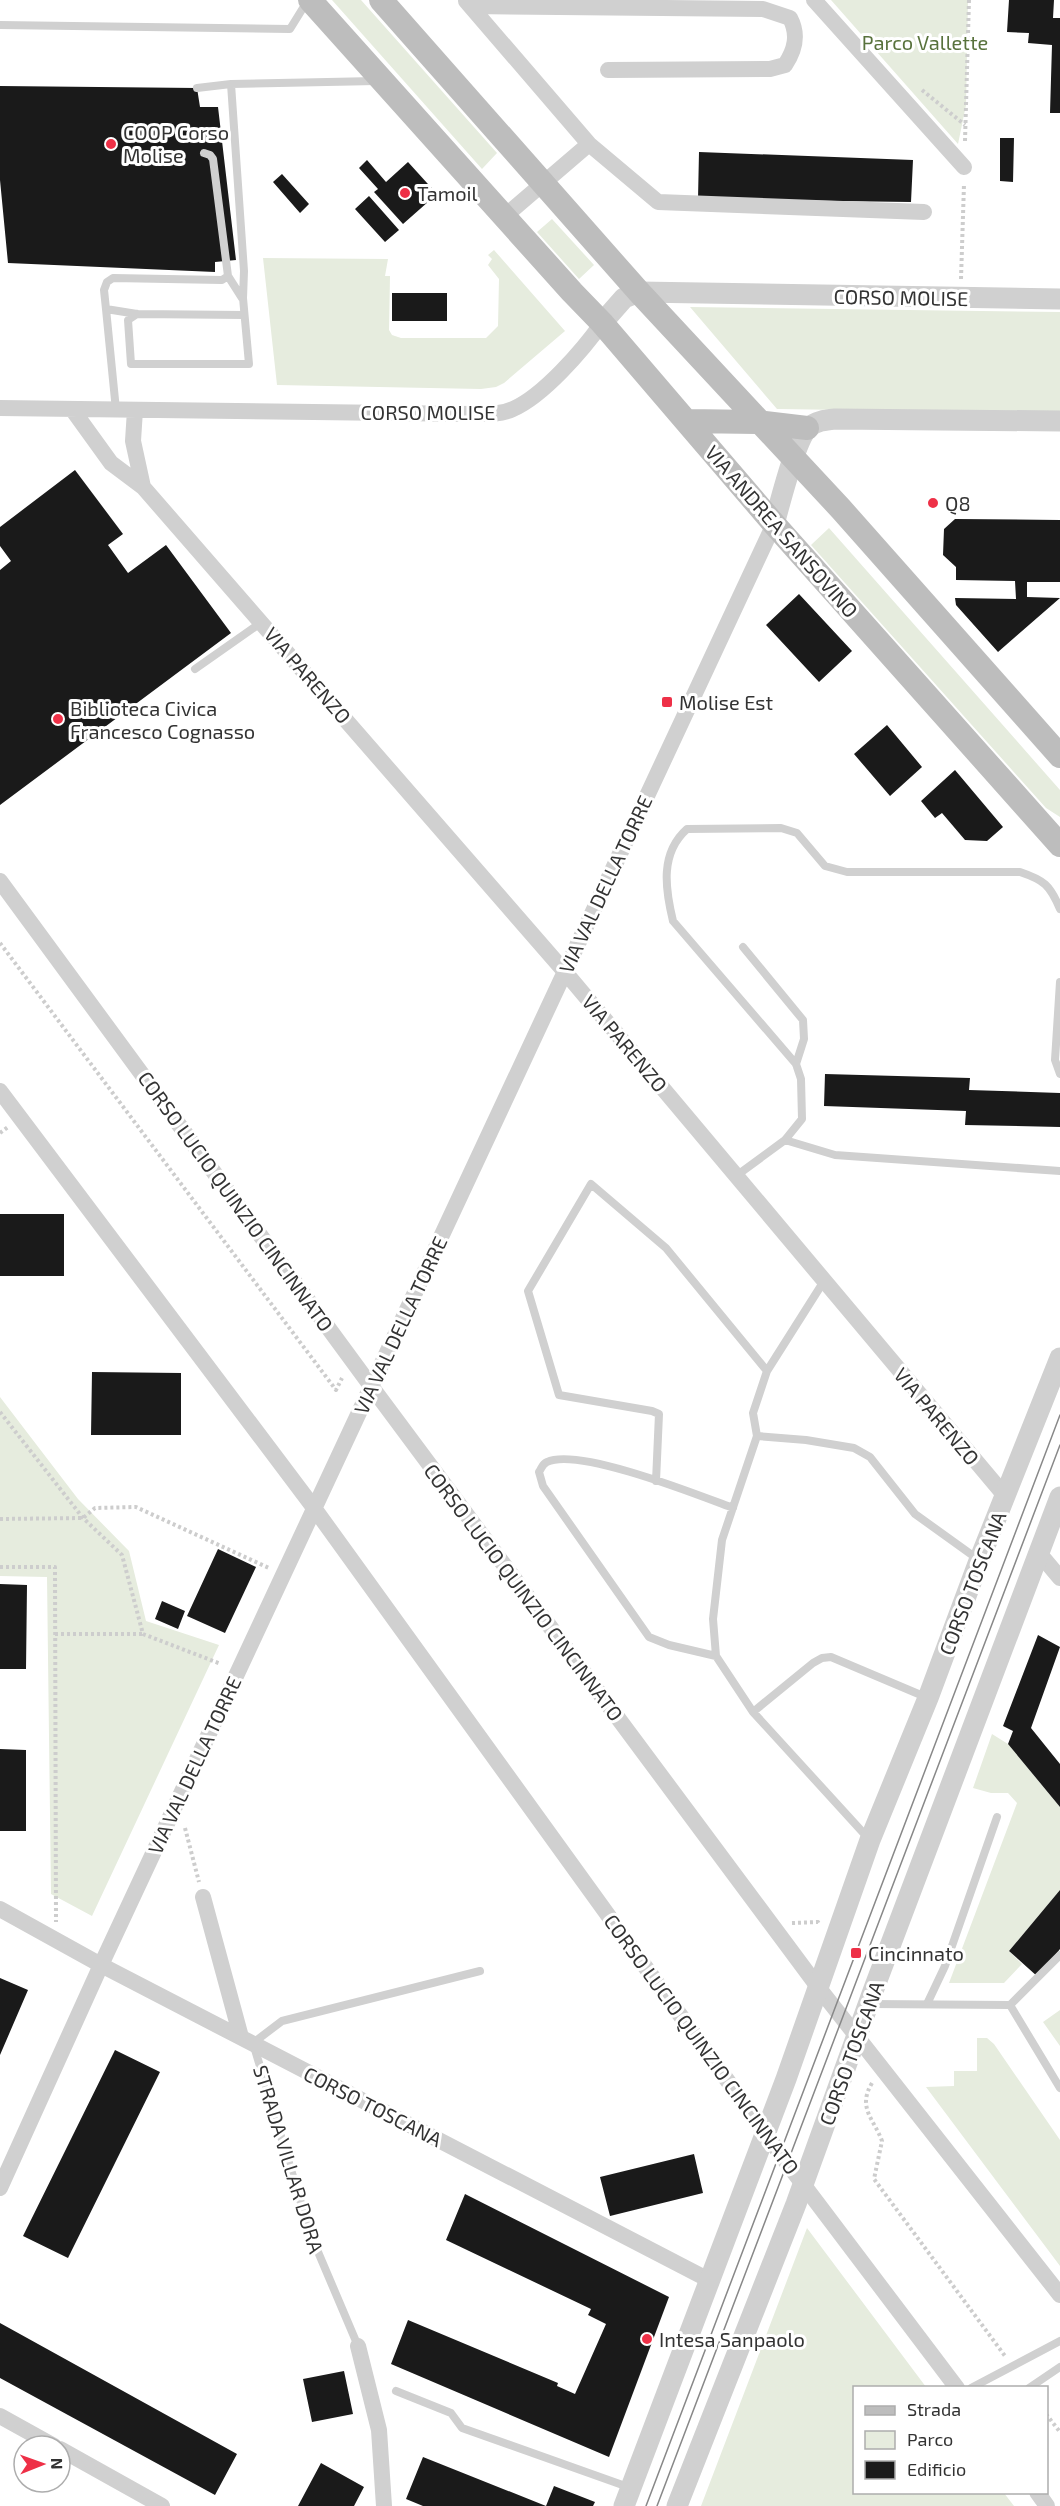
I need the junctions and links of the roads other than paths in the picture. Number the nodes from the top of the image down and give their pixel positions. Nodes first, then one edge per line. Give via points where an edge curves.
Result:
1 (309, 0) edge
2 (381, 0) edge
3 (814, 0) edge
4 (468, 3) edge
5 (0, 25) edge
6 (608, 70) dead end
7 (382, 81) junction
8 (231, 84) junction
9 (197, 88) dead end
10 (589, 144) junction
11 (204, 153) dead end
12 (964, 167) dead end
13 (544, 183) junction
14 (924, 212) dead end
15 (504, 217) junction
16 (228, 276) junction
17 (639, 292) junction
18 (243, 298) junction
19 (1060, 299) edge
20 (106, 309) junction
21 (137, 314) junction
22 (244, 315) junction
23 (602, 323) junction
24 (0, 408) edge
25 (72, 409) junction
26 (116, 410) junction
27 (135, 410) junction
28 (687, 421) junction
29 (1060, 421) edge
30 (757, 422) junction
31 (807, 428) junction
32 (793, 459) junction
33 (143, 487) junction
34 (774, 524) junction
35 (263, 621) junction
36 (195, 669) dead end
37 (1060, 756) edge
38 (1060, 845) edge
39 (0, 881) edge
40 (1060, 909) edge
41 (743, 947) dead end
42 (565, 972) junction
43 (1060, 982) edge
44 (796, 1064) junction
45 (1060, 1074) edge
46 (0, 1090) edge
47 (785, 1140) junction
48 (1060, 1171) edge
49 (736, 1176) junction
50 (824, 1281) junction
51 (1060, 1358) edge
52 (767, 1371) junction
53 (371, 1386) junction
54 (757, 1436) junction
55 (656, 1481) junction
56 (1006, 1497) junction
57 (1060, 1497) edge
58 (314, 1508) junction
59 (733, 1508) junction
60 (1039, 1553) junction
61 (979, 1561) junction
62 (1059, 1576) edge
63 (716, 1656) junction
64 (928, 1698) junction
65 (753, 1712) junction
66 (997, 1817) dead end
67 (870, 1840) junction
68 (203, 1897) road end
69 (0, 1909) edge
70 (1060, 1955) edge
71 (101, 1965) junction
72 (480, 1971) dead end
73 (818, 1987) junction
74 (869, 2004) junction
75 (927, 2004) junction
76 (1010, 2005) junction
77 (858, 2037) junction
78 (247, 2040) junction
79 (1060, 2088) edge
80 (765, 2132) junction
81 (804, 2183) junction
82 (0, 2188) edge
83 (710, 2280) junction
84 (1060, 2295) edge
85 (1060, 2341) edge
86 (358, 2346) joint
87 (1060, 2367) edge
88 (956, 2386) edge
89 (974, 2386) edge
90 (1032, 2386) edge
91 (396, 2391) dead end
92 (0, 2416) edge
93 (32, 2434) edge
94 (72, 2456) edge
95 (1038, 2494) edge
96 (628, 2497) edge
97 (162, 2506) edge
98 (384, 2506) edge
99 (677, 2506) edge
100 (1047, 2506) edge

1 - 5 lane via 290,29
1 - 7 main road, VIA ANDREA SANSOVINO
2 - 13 main road
3 - 12 street
4 - 6 street via 763,9 790,18 796,29 794,52 786,65 770,69
4 - 10 street
7 - 8 lane
7 - 15 main road, VIA ANDREA SANSOVINO
8 - 9 lane
8 - 18 lane
10 - 13 street
10 - 14 street via 658,202
11 - 16 lane via 213,159
13 - 15 street
13 - 17 main road
15 - 23 main road, VIA ANDREA SANSOVINO
16 - 18 lane
16 - 20 lane via 222,280 113,278 104,290
17 - 19 street, CORSO MOLISE
17 - 23 street, CORSO MOLISE via 624,298
17 - 30 main road
18 - 22 lane
20 - 21 lane
20 - 26 lane
21 - 22 lane
21 - 22 lane via 128,320 131,364 249,364
23 - 27 street, CORSO MOLISE via 575,358 528,400 502,413
23 - 28 main road, VIA ANDREA SANSOVINO
24 - 25 street, CORSO MOLISE
25 - 26 street, CORSO MOLISE
25 - 33 street, VIA PARENZO via 111,463
26 - 27 street, CORSO MOLISE
27 - 33 street, VIA PARENZO via 133,441
28 - 30 main road
28 - 34 main road, VIA ANDREA SANSOVINO
29 - 31 street via 835,419
30 - 31 main road
30 - 32 main road
31 - 32 street
32 - 34 street, VIA VAL DELLA TORRE
32 - 37 main road
33 - 35 street, VIA PARENZO
34 - 38 main road, VIA ANDREA SANSOVINO
34 - 42 street, VIA VAL DELLA TORRE
35 - 36 lane
35 - 42 street, VIA PARENZO
39 - 53 street, CORSO LUCIO QUINZIO CINCINNATO
40 - 44 lane via 1042,880 1020,872 847,872 825,866 797,833 782,828 687,829 675,839 668,862 666,891 673,921
41 - 44 lane via 803,1020 804,1039
42 - 49 street, VIA PARENZO
42 - 53 street, VIA VAL DELLA TORRE
43 - 45 lane via 1055,1060
44 - 47 lane via 801,1079 802,1119
46 - 58 street, CORSO LUCIO QUINZIO CINCINNATO
47 - 48 lane via 835,1155
47 - 49 lane
49 - 50 street, VIA PARENZO
50 - 52 lane
50 - 56 street, VIA PARENZO
51 - 56 street, CORSO TOSCANA
52 - 54 lane via 753,1413
52 - 55 lane via 666,1248 591,1184 528,1291 559,1395 659,1414
53 - 58 street, VIA VAL DELLA TORRE
53 - 73 street, CORSO LUCIO QUINZIO CINCINNATO
54 - 59 lane
54 - 61 lane via 806,1440 854,1449 870,1457 915,1514
55 - 59 lane
55 - 63 lane via 568,1458 549,1460 539,1472 543,1486 649,1637
56 - 61 street, CORSO TOSCANA
57 - 60 street, CORSO TOSCANA
58 - 71 street, VIA VAL DELLA TORRE
58 - 80 street, CORSO LUCIO QUINZIO CINCINNATO
59 - 63 lane via 722,1540 713,1619
60 - 62 street
60 - 74 street, CORSO TOSCANA
61 - 64 street, CORSO TOSCANA
63 - 65 lane
64 - 65 lane via 831,1657 813,1664
64 - 67 street, CORSO TOSCANA
65 - 67 lane
66 - 75 lane via 945,1966
67 - 73 street, CORSO TOSCANA
68 - 78 street, STRADA VILLAR DORA
69 - 71 street, CORSO TOSCANA
70 - 76 lane
71 - 78 street, CORSO TOSCANA
71 - 82 street, VIA VAL DELLA TORRE
72 - 78 lane, STRADA VILLAR DORA via 282,2021
73 - 77 street, CORSO LUCIO QUINZIO CINCINNATO
73 - 80 street, CORSO TOSCANA
74 - 75 lane
74 - 77 street, CORSO TOSCANA
75 - 76 lane
76 - 79 lane
77 - 81 street, CORSO TOSCANA
77 - 84 street, CORSO LUCIO QUINZIO CINCINNATO
78 - 83 street, CORSO TOSCANA
78 - 86 lane, STRADA VILLAR DORA via 310,2233
80 - 81 street, CORSO LUCIO QUINZIO CINCINNATO
80 - 83 street, CORSO TOSCANA
81 - 88 street, CORSO LUCIO QUINZIO CINCINNATO
81 - 99 street, CORSO TOSCANA
83 - 96 street, CORSO TOSCANA
85 - 89 lane
86 - 98 street, STRADA VILLAR DORA via 380,2430
87 - 90 lane
91 - 96 lane via 451,2413 462,2428
92 - 93 street
94 - 97 street
95 - 100 street

